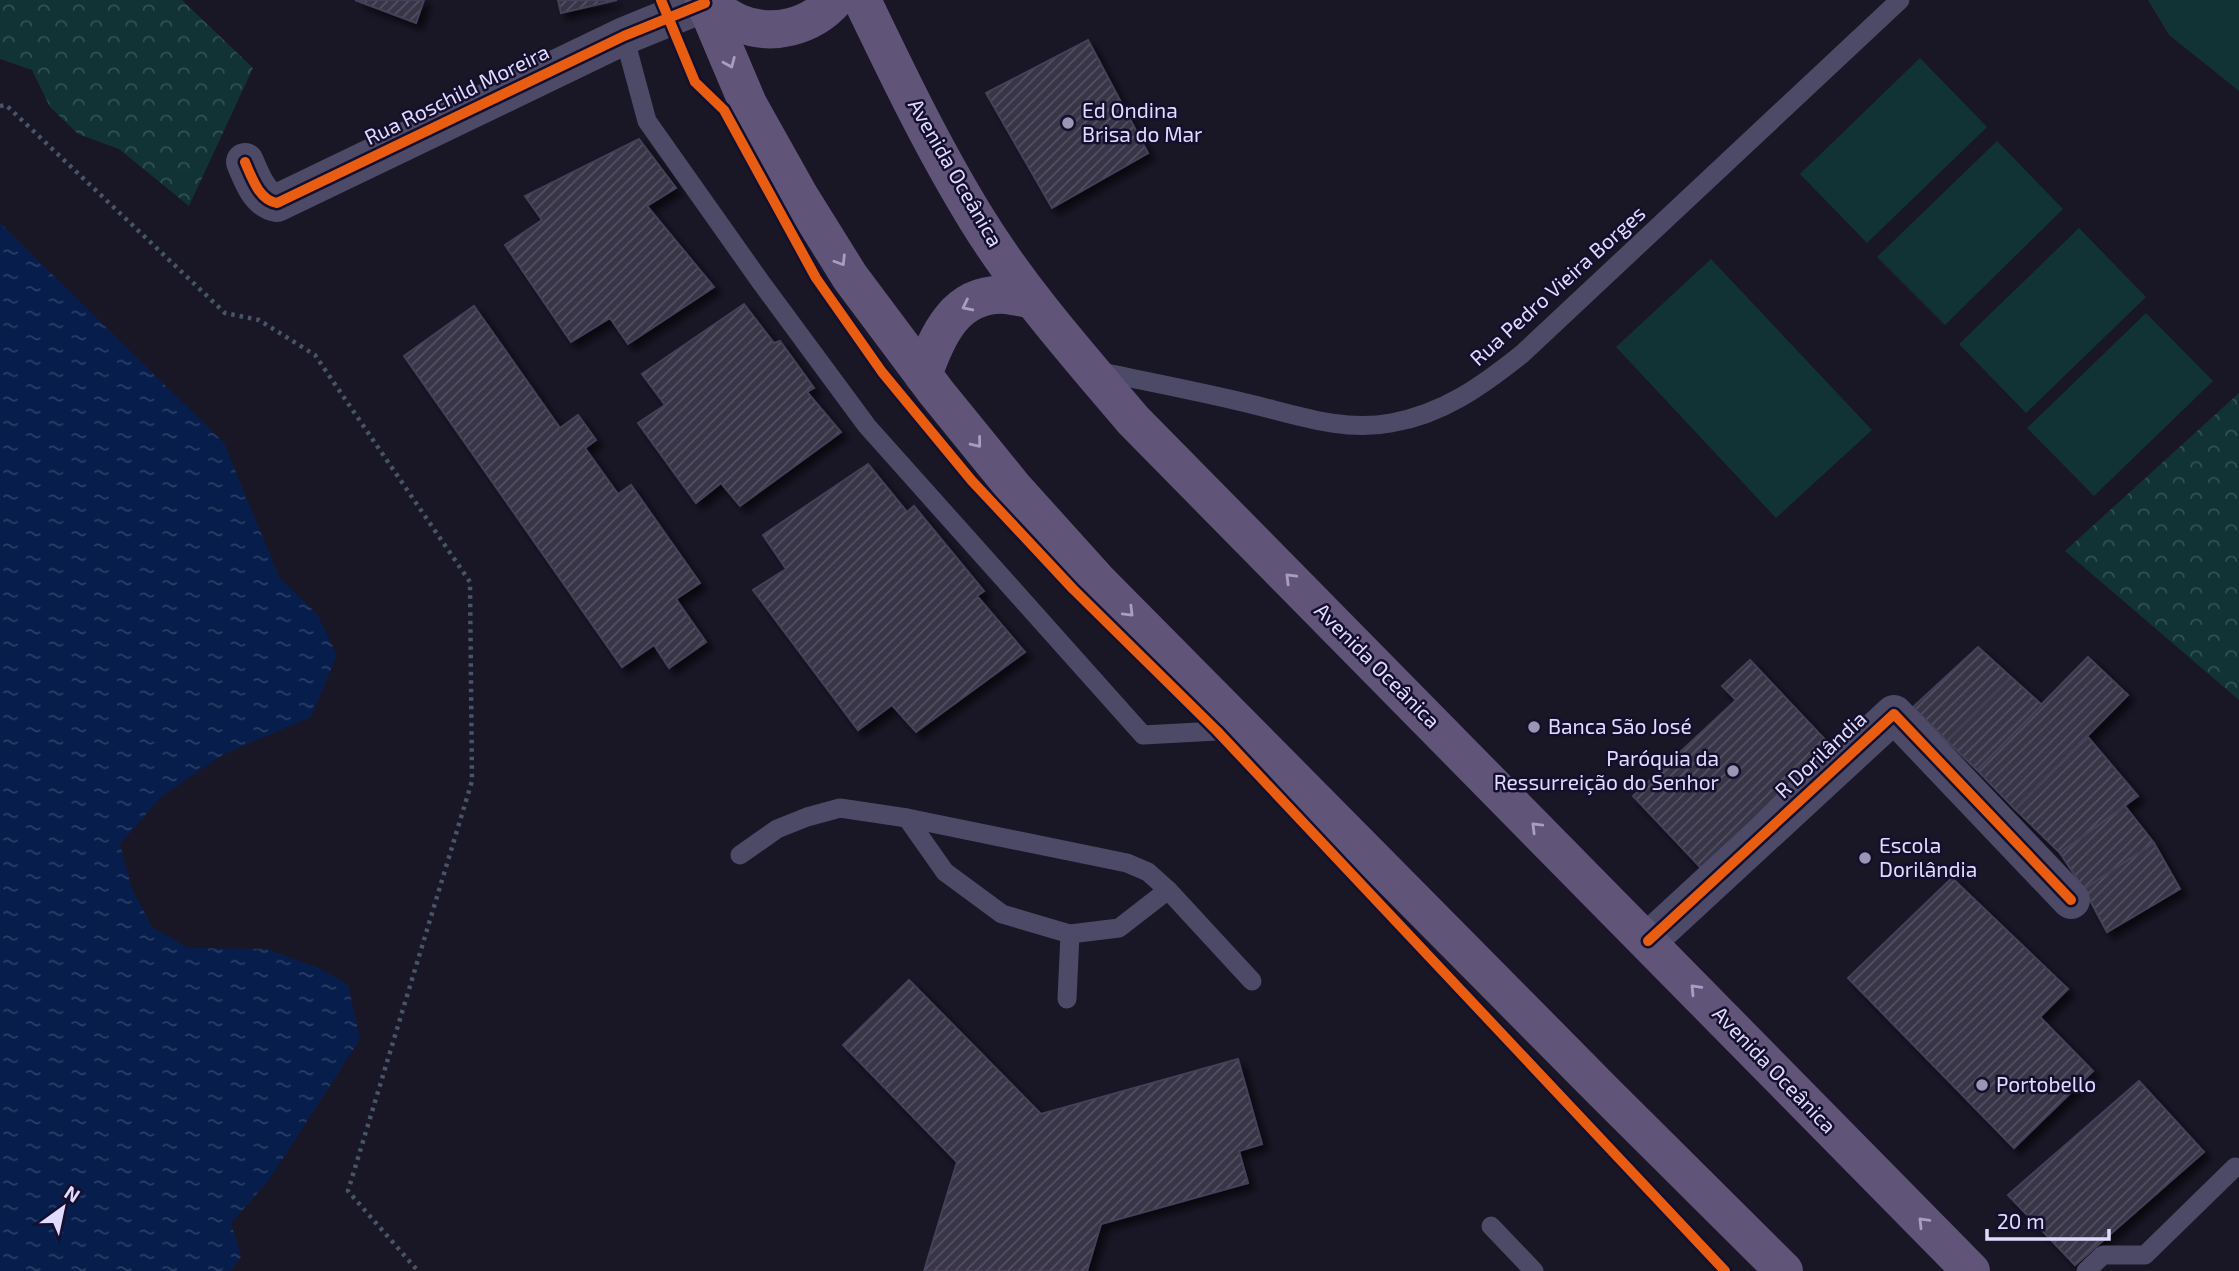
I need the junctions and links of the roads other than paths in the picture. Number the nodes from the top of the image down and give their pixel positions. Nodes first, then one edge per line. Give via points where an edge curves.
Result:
1 (835, 0) edge
2 (862, 0) edge
3 (1900, 0) edge
4 (704, 2) edge
5 (624, 36) junction
6 (244, 162) dead end
7 (1033, 300) junction
8 (1091, 370) junction
9 (923, 375) junction
10 (1238, 721) junction
11 (907, 818) junction
12 (740, 855) dead end
13 (1168, 890) junction
14 (2071, 900) dead end
15 (1070, 934) junction
16 (1648, 941) junction
17 (1252, 981) dead end
18 (1068, 999) dead end
19 (2235, 1167) dead end
20 (1491, 1226) dead end
21 (1778, 1269) edge
22 (1535, 1271) edge
23 (1970, 1271) edge
24 (2086, 1271) edge

1 - 4 main road via 804,23 768,31 739,23
2 - 7 main road, Avenida Oceânica via 976,218
3 - 8 lane, Rua Pedro Vieira Borges via 1522,354 1480,387 1436,410 1390,424 1343,426
4 - 5 street, Rua Roschild Moreira
4 -> 9 main road via 748,104 799,195 850,277
5 - 6 street, Rua Roschild Moreira via 277,203 260,193
5 - 10 lane via 647,121 867,426 1143,735 1217,731
7 - 8 main road, Avenida Oceânica
7 -> 9 main road via 1004,295 980,299 956,311 938,336
16 -> 8 main road, Avenida Oceânica via 1133,419
9 -> 10 main road via 1014,488 1097,580
10 - 21 main road
11 - 12 lane via 840,808 777,829
11 - 13 lane via 1127,863 1148,872
11 - 15 lane via 945,872 1002,914
13 - 15 lane via 1118,928
13 - 17 lane
14 - 16 street, R Dorilândia via 1894,714
15 - 18 lane
23 -> 16 main road, Avenida Oceânica
19 - 24 lane via 2145,1255 2103,1255
20 - 22 lane

